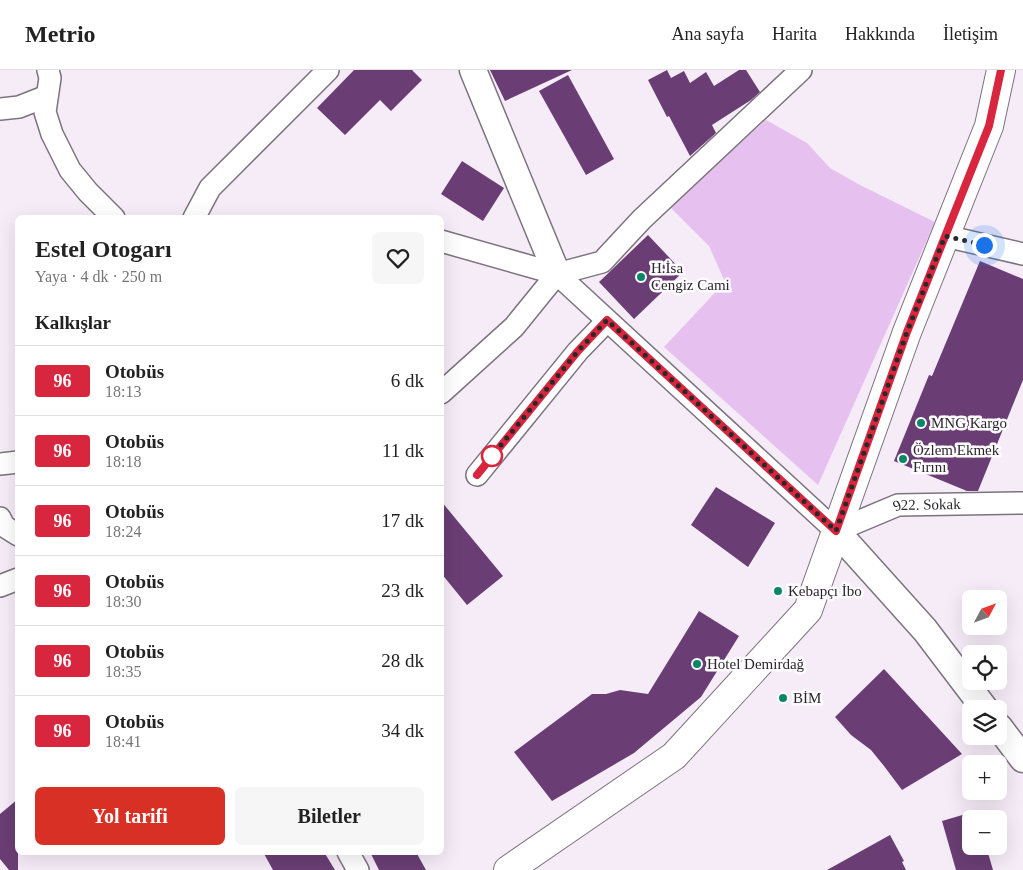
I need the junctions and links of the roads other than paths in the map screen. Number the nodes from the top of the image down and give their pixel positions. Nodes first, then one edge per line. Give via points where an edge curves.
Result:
1 (48, 70) edge
2 (328, 70) edge
3 (473, 70) edge
4 (801, 70) edge
5 (1001, 70) edge
6 (47, 96) junction
7 (0, 109) edge
8 (111, 215) edge
9 (196, 215) edge
10 (945, 236) junction
11 (444, 242) edge
12 (1023, 254) edge
13 (557, 274) junction
14 (607, 320) junction
15 (444, 390) edge
16 (15, 462) edge
17 (0, 464) edge
18 (477, 475) dead end
19 (1023, 503) edge
20 (0, 518) edge
21 (836, 531) junction
22 (15, 533) edge
23 (15, 580) edge
24 (0, 586) edge
25 (978, 700) edge
26 (1007, 738) edge
27 (1023, 759) edge
28 (350, 855) edge
29 (358, 870) edge
30 (508, 870) edge

1 - 6 street
2 - 9 street via 210,188
3 - 13 street
4 - 13 street via 642,219 602,262
5 - 10 main road via 989,126
6 - 7 street via 19,107
6 - 8 street via 45,112 70,170
10 - 12 street
10 - 21 main road
11 - 13 street
13 - 14 street
13 - 15 street via 514,327
14 - 18 street
14 - 21 street
16 - 17 street
19 - 21 street, 922. Sokak via 898,505
20 - 22 street via 4,526
21 - 25 street via 925,630
21 - 30 main road via 808,610 674,756
23 - 24 street
26 - 27 street
28 - 29 street

